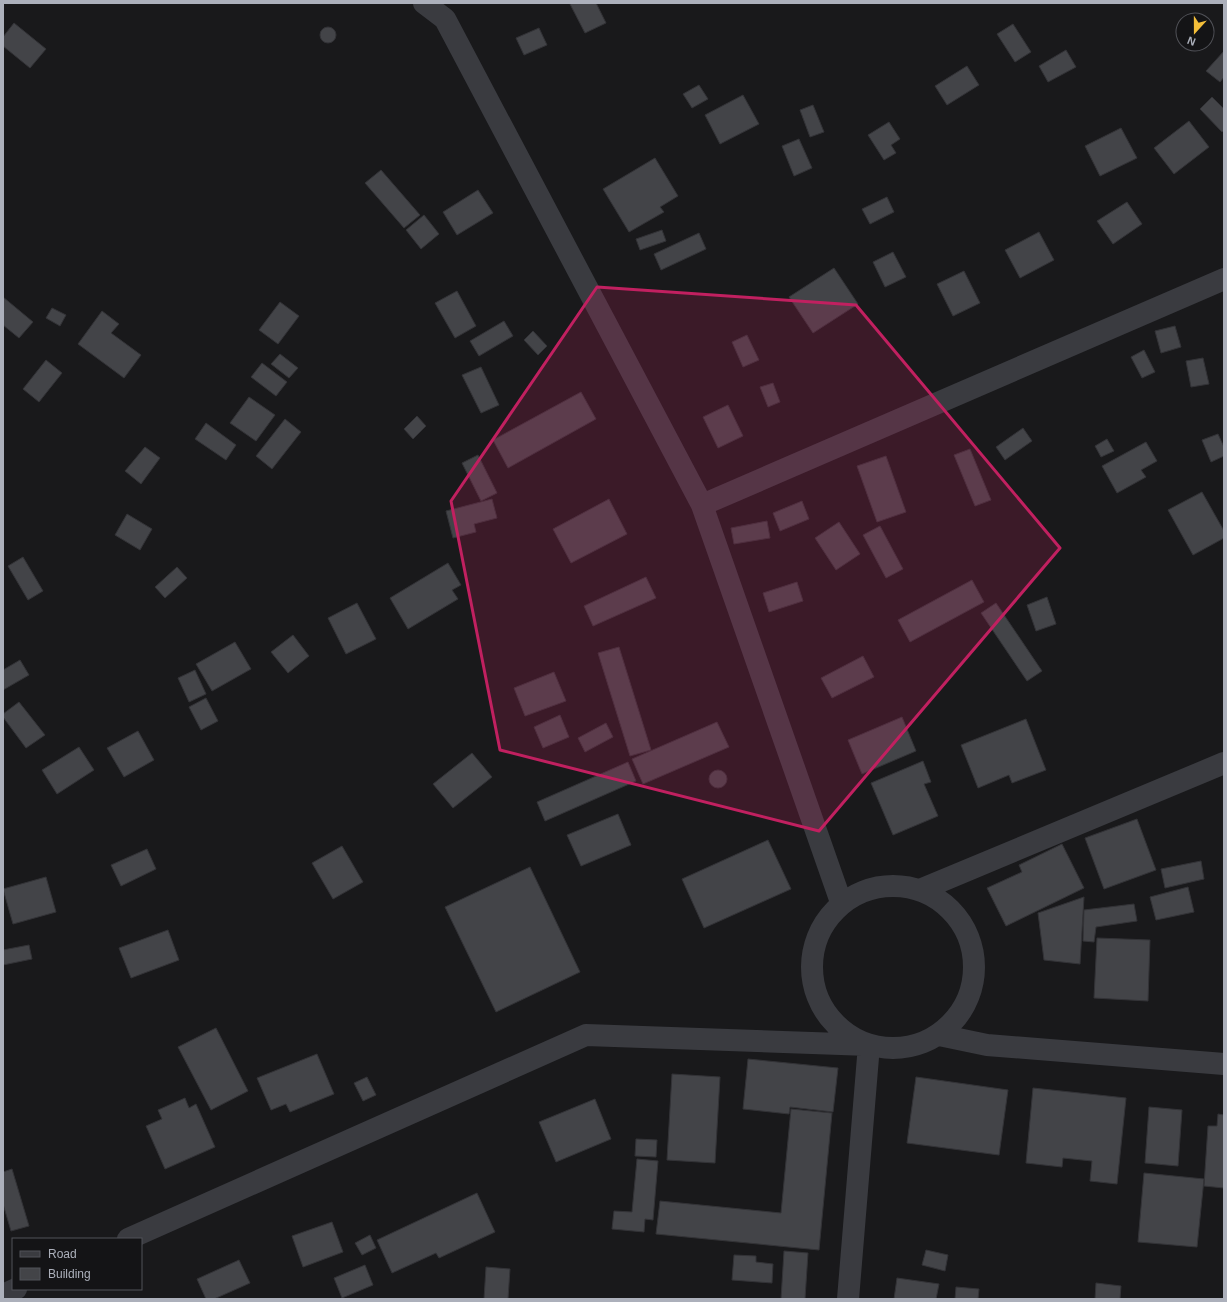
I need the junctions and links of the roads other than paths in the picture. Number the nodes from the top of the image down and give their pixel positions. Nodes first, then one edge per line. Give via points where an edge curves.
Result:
1 (424, 3) edge
2 (1224, 279) edge
3 (702, 505) junction
4 (1224, 763) edge
5 (920, 890) junction
6 (841, 902) junction
7 (939, 1035) junction
8 (869, 1045) junction
9 (1224, 1064) edge
10 (130, 1238) edge
11 (14, 1290) edge
12 (3, 1295) edge
13 (848, 1299) edge

1 - 3 street via 445,19
2 - 3 street
3 - 6 street
4 - 5 street
5 - 6 street via 893,885 866,889
5 - 7 street via 943,902 961,921 972,944 975,970 970,995 958,1018
6 - 8 street via 824,921 813,944 810,969 815,994 827,1016 846,1034
7 - 8 street via 904,1048
7 - 9 street via 987,1045
8 - 10 street via 586,1035
8 - 13 street
11 - 12 street

